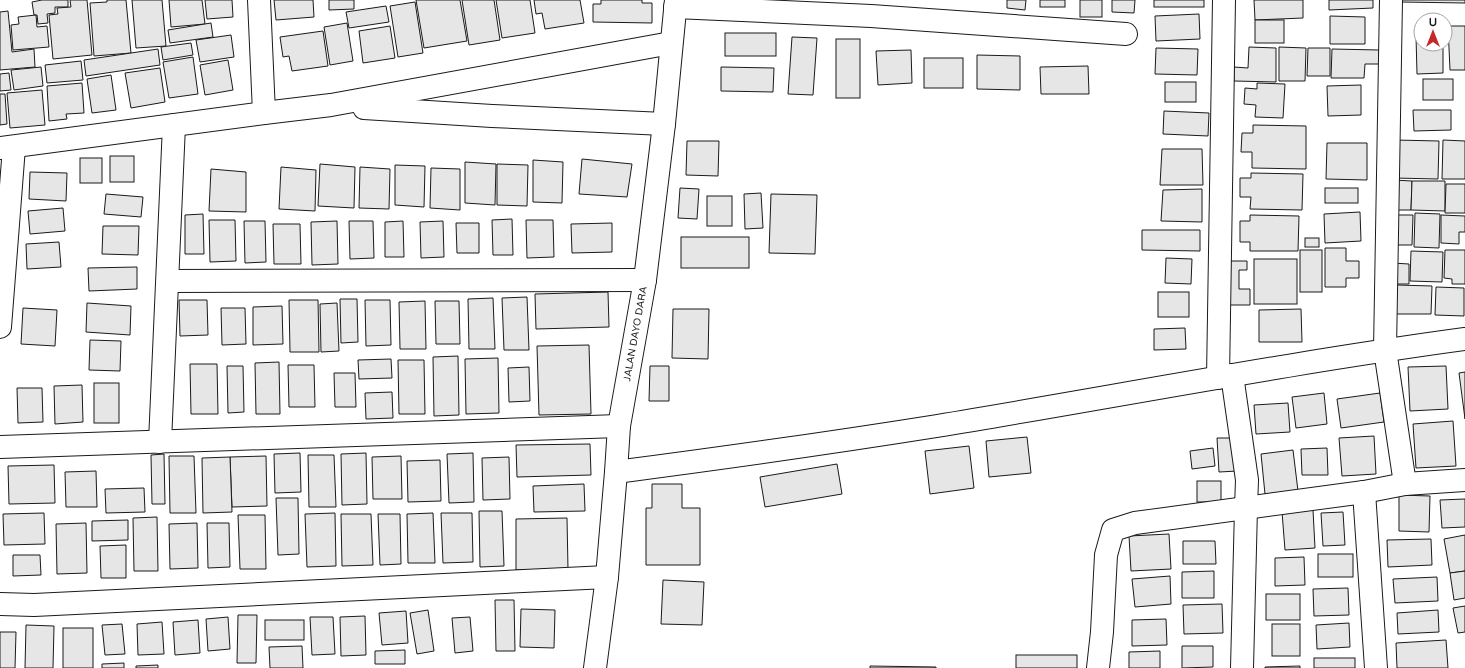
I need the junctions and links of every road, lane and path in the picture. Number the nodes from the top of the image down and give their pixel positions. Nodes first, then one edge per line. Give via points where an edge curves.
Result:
1 (259, 0) edge
2 (1224, 0) edge
3 (1391, 0) edge
4 (675, 3) edge
5 (1126, 34) dead end
6 (671, 43) junction
7 (331, 105) junction
8 (264, 114) junction
9 (664, 124) junction
10 (174, 125) junction
11 (7, 148) edge
12 (645, 280) junction
13 (168, 281) junction
14 (0, 327) edge
15 (1465, 339) edge
16 (1385, 350) junction
17 (1225, 377) junction
18 (619, 426) junction
19 (160, 442) junction
20 (0, 447) edge
21 (616, 472) junction
22 (1465, 480) edge
23 (1405, 484) junction
24 (1364, 492) junction
25 (1246, 508) junction
26 (607, 577) junction
27 (0, 604) edge
28 (595, 668) edge
29 (1098, 668) edge
30 (1242, 668) edge
31 (1376, 668) edge

1 - 8 street
2 - 17 street
3 - 16 street
4 - 5 street
4 - 6 street, JALAN DAYO DARA
6 - 7 street
6 - 9 street, JALAN DAYO DARA
7 - 8 street
7 - 9 street
8 - 10 street
9 - 12 street, JALAN DAYO DARA
10 - 11 street
10 - 13 street
11 - 14 street
12 - 13 street
12 - 18 street, JALAN DAYO DARA
13 - 19 street
15 - 16 street
16 - 17 street
16 - 23 street
17 - 21 street via 938,426
17 - 25 street via 1248,480
18 - 19 street
18 - 21 street, JALAN DAYO DARA
19 - 20 street
21 - 26 street, JALAN DAYO DARA
22 - 23 street
23 - 24 street
24 - 25 street
24 - 31 street
25 - 29 street via 1135,523 1113,530 1106,555
25 - 30 street
26 - 27 street via 34,605
26 - 28 street, JALAN DAYO DARA

